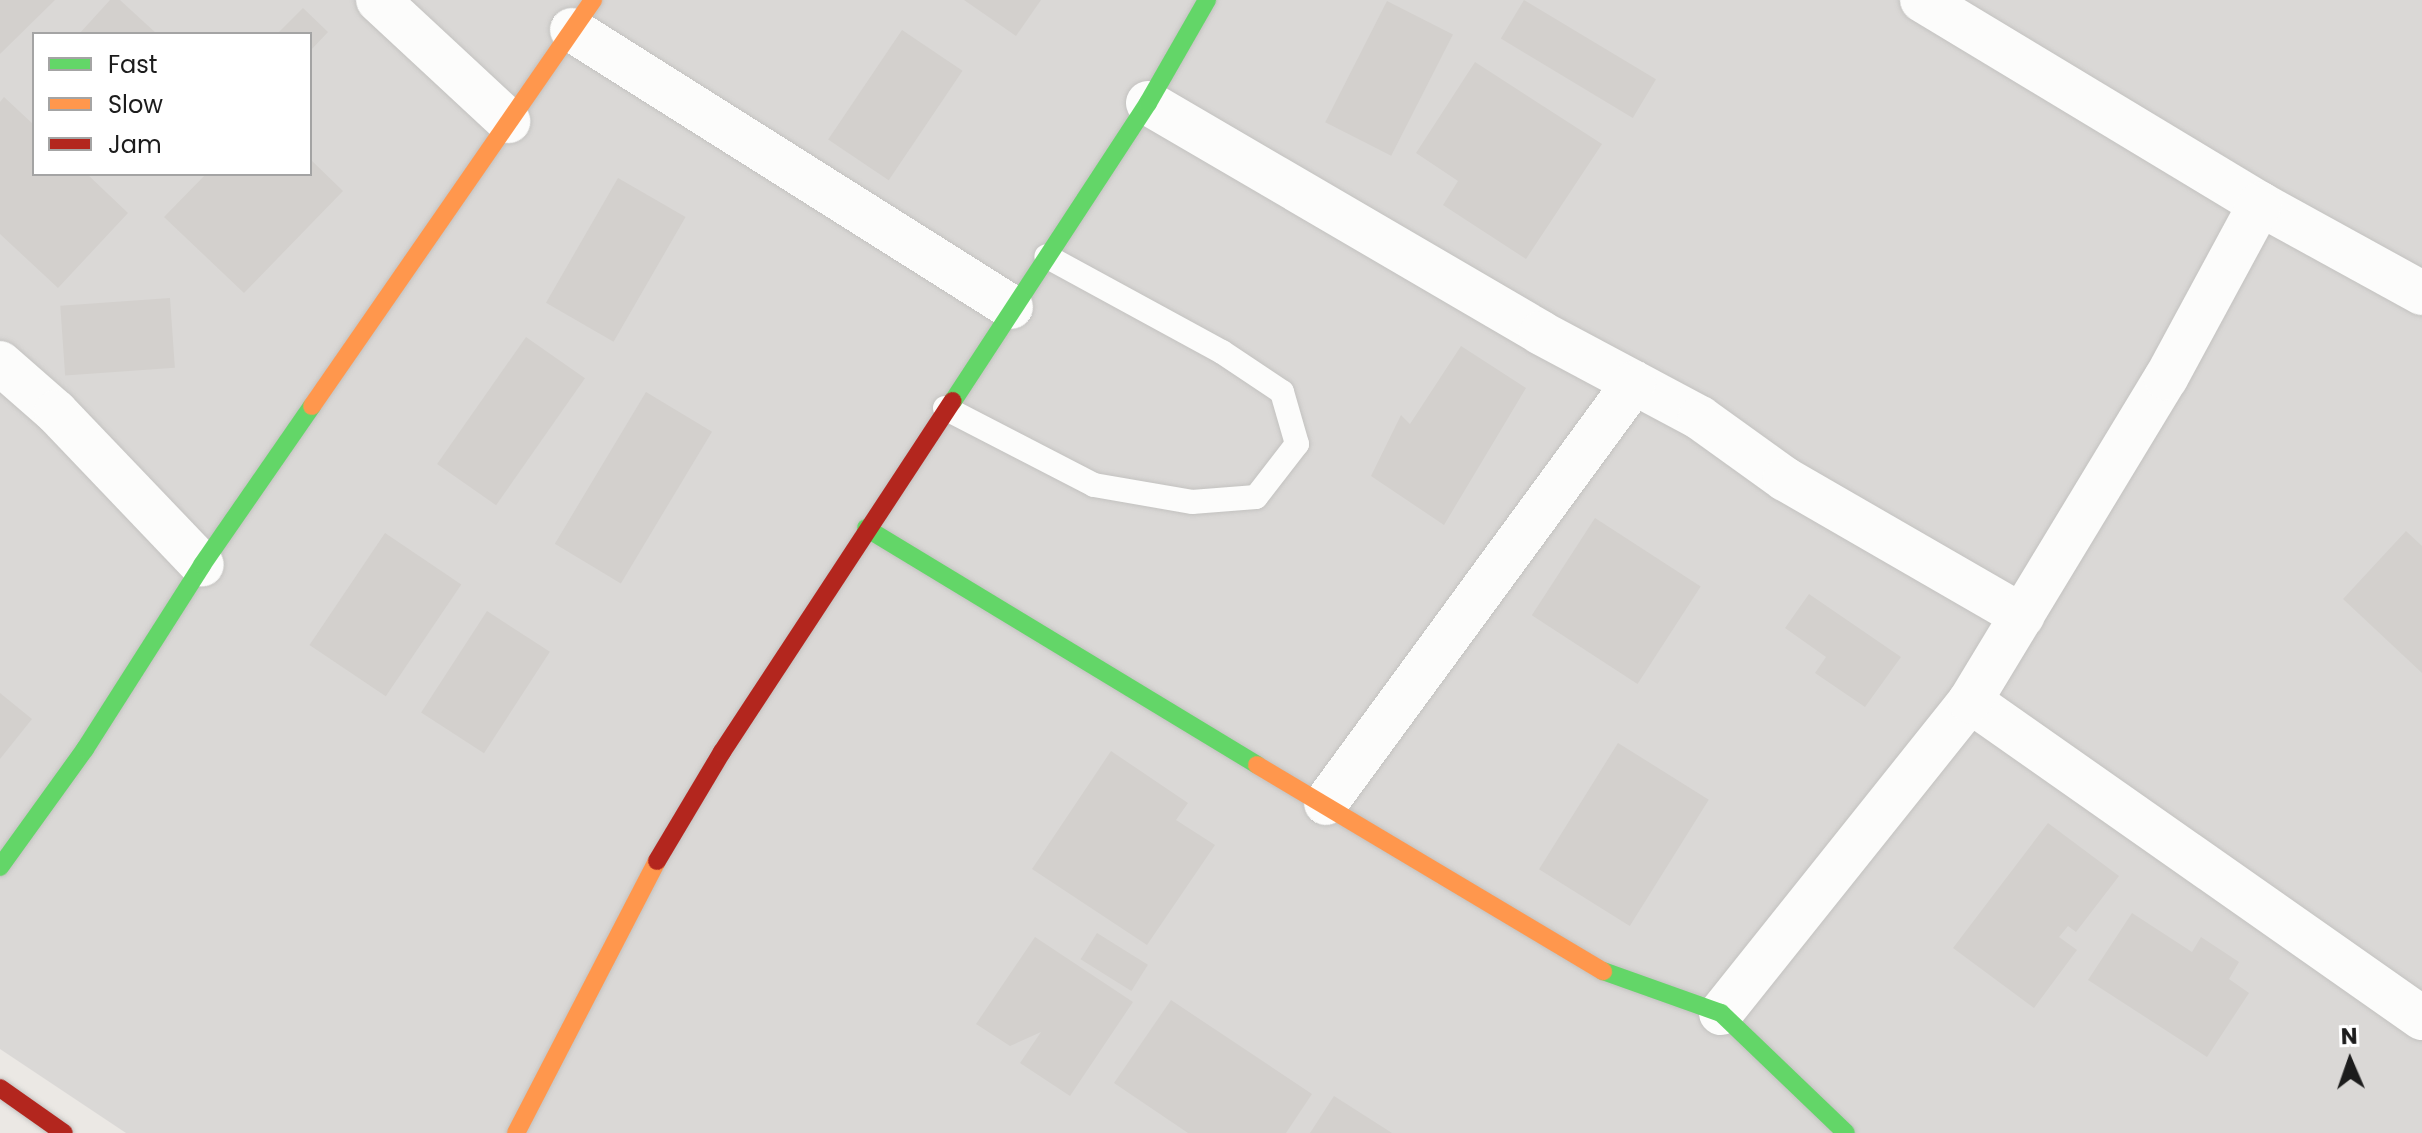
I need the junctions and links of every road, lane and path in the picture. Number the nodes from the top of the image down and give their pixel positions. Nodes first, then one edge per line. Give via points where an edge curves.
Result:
1 (378, 0) edge
2 (1207, 0) edge
3 (1922, 0) edge
4 (583, 15) edge
5 (1148, 103) junction
6 (508, 121) junction
7 (2260, 204) junction
8 (1046, 256) junction
9 (2422, 293) edge
10 (1011, 307) junction
11 (0, 363) edge
12 (1634, 383) junction
13 (945, 408) junction
14 (866, 528) junction
15 (202, 565) junction
16 (2022, 616) junction
17 (1970, 701) junction
18 (1326, 803) junction
19 (0, 867) edge
20 (1721, 1013) junction
21 (2422, 1018) edge
22 (0, 1088) edge
23 (64, 1133) edge
24 (516, 1133) edge
25 (1846, 1133) edge

1 - 6 street
2 - 5 street
3 - 7 street
4 - 6 street
4 - 10 street
5 - 8 street
5 - 12 street
6 - 15 street
7 - 9 street
7 - 16 street via 2166,378
8 - 10 street
8 - 13 lane via 1222,352 1282,392 1297,444 1256,497 1192,502 1094,485
10 - 13 street
11 - 15 street via 56,412
12 - 16 street via 1700,418 1785,479
12 - 18 street
13 - 14 street
14 - 18 street
14 - 24 street via 654,866
15 - 19 street via 85,749
16 - 17 street
17 - 20 street
17 - 21 street
18 - 20 street via 1588,963 1674,1000
20 - 25 street
22 - 23 street

